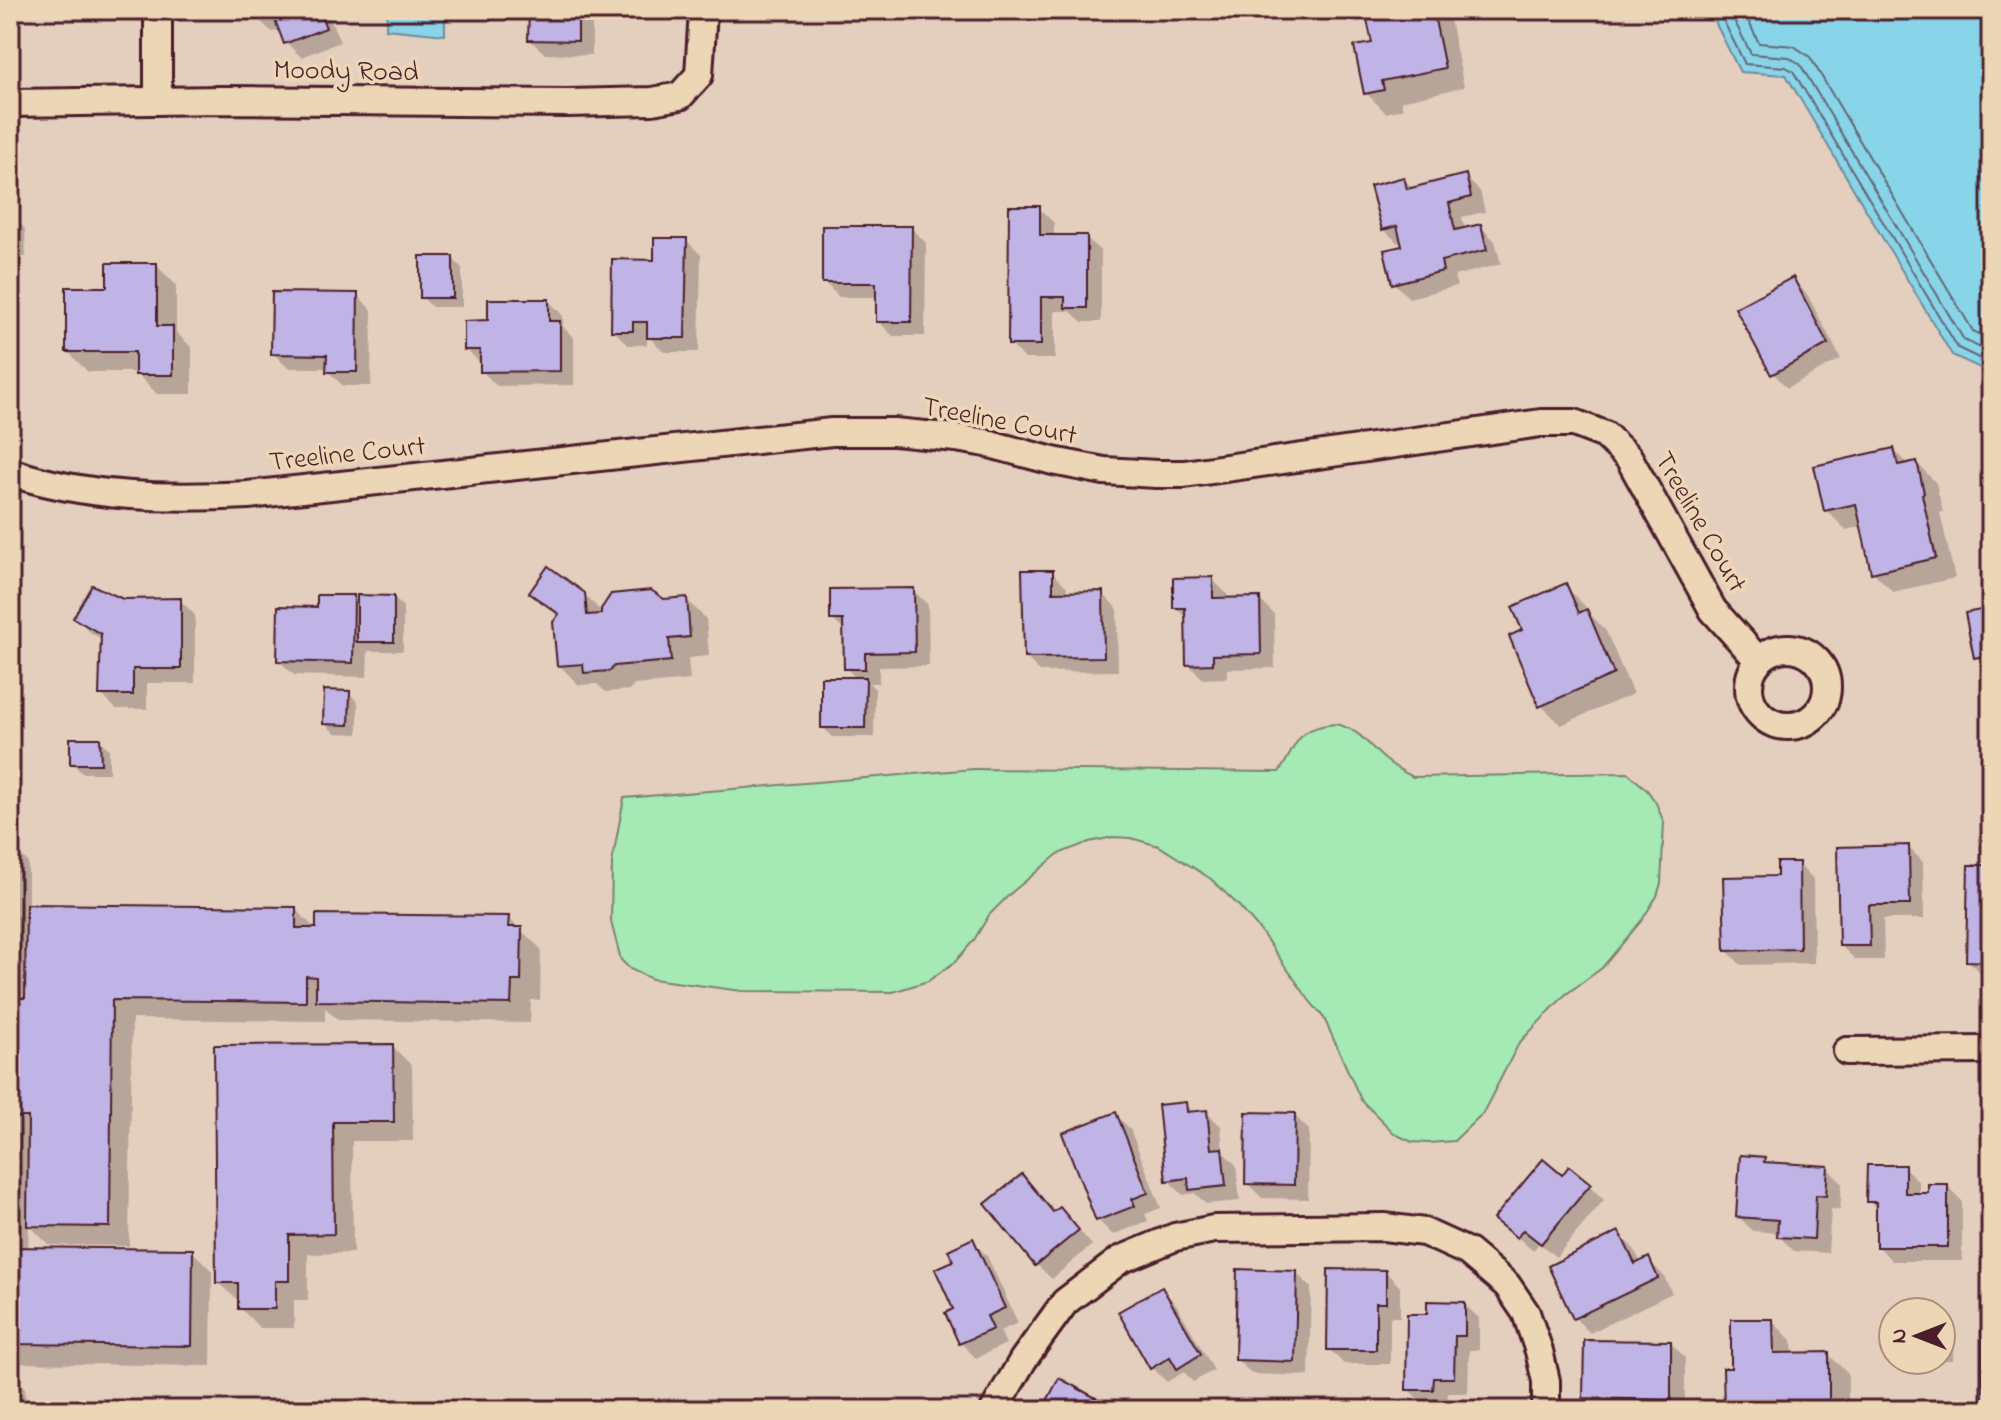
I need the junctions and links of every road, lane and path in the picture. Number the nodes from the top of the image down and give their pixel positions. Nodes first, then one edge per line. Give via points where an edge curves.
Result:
1 (158, 10) edge
2 (703, 10) edge
3 (158, 101) junction
4 (10, 103) edge
5 (10, 472) edge
6 (1759, 661) dead end
7 (1991, 1050) edge
8 (1847, 1051) dead end
9 (994, 1410) edge
10 (1546, 1410) edge

1 - 3 street
2 - 3 street, Moody Road via 699,75 680,96 652,101
3 - 4 street, Moody Road
5 - 6 street, Treeline Court via 76,489 192,498 761,438 894,432 986,443 1104,471 1184,474 1541,423 1574,423 1605,435 1629,458 1713,610
7 - 8 street
9 - 10 street via 1065,1302 1120,1260 1175,1237 1214,1229 1384,1227 1424,1232 1468,1252 1507,1285 1526,1313 1539,1351

